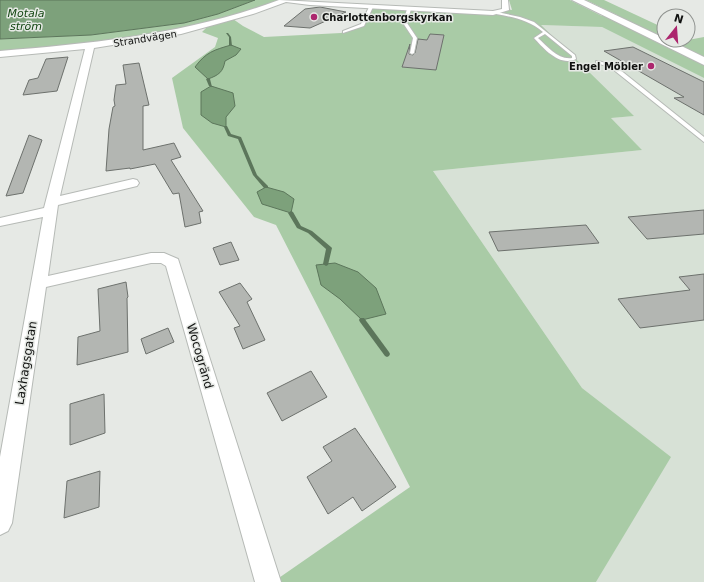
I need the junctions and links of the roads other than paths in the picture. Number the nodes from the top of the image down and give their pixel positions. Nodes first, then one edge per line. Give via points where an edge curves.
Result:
1 (286, 0) edge
2 (505, 0) edge
3 (578, 0) edge
4 (345, 3) edge
5 (371, 7) junction
6 (409, 9) junction
7 (498, 13) junction
8 (344, 32) dead end
9 (545, 32) junction
10 (90, 46) junction
11 (412, 53) dead end
12 (0, 54) edge
13 (704, 61) edge
14 (598, 62) dead end
15 (704, 140) edge
16 (133, 184) dead end
17 (52, 206) junction
18 (0, 222) edge
19 (40, 283) junction
20 (0, 524) edge
21 (268, 582) edge

1 - 4 street, Strandvägen
1 - 10 street, Strandvägen via 204,27
2 - 7 street via 506,10
3 - 13 main road
4 - 5 street, Strandvägen
5 - 6 street, Strandvägen
5 - 8 lane via 363,25
6 - 7 street, Strandvägen
6 - 11 lane via 405,23 415,38
7 - 9 lane via 529,21
9 - 9 lane via 574,56 574,59 558,58 536,38
10 - 12 street, Strandvägen
10 - 17 street, Laxhagsgatan
14 - 15 lane via 612,66
16 - 17 street
17 - 18 street
17 - 19 street, Laxhagsgatan
19 - 20 street, Laxhagsgatan
19 - 21 street, Wocogränd via 151,258 164,258 173,263

